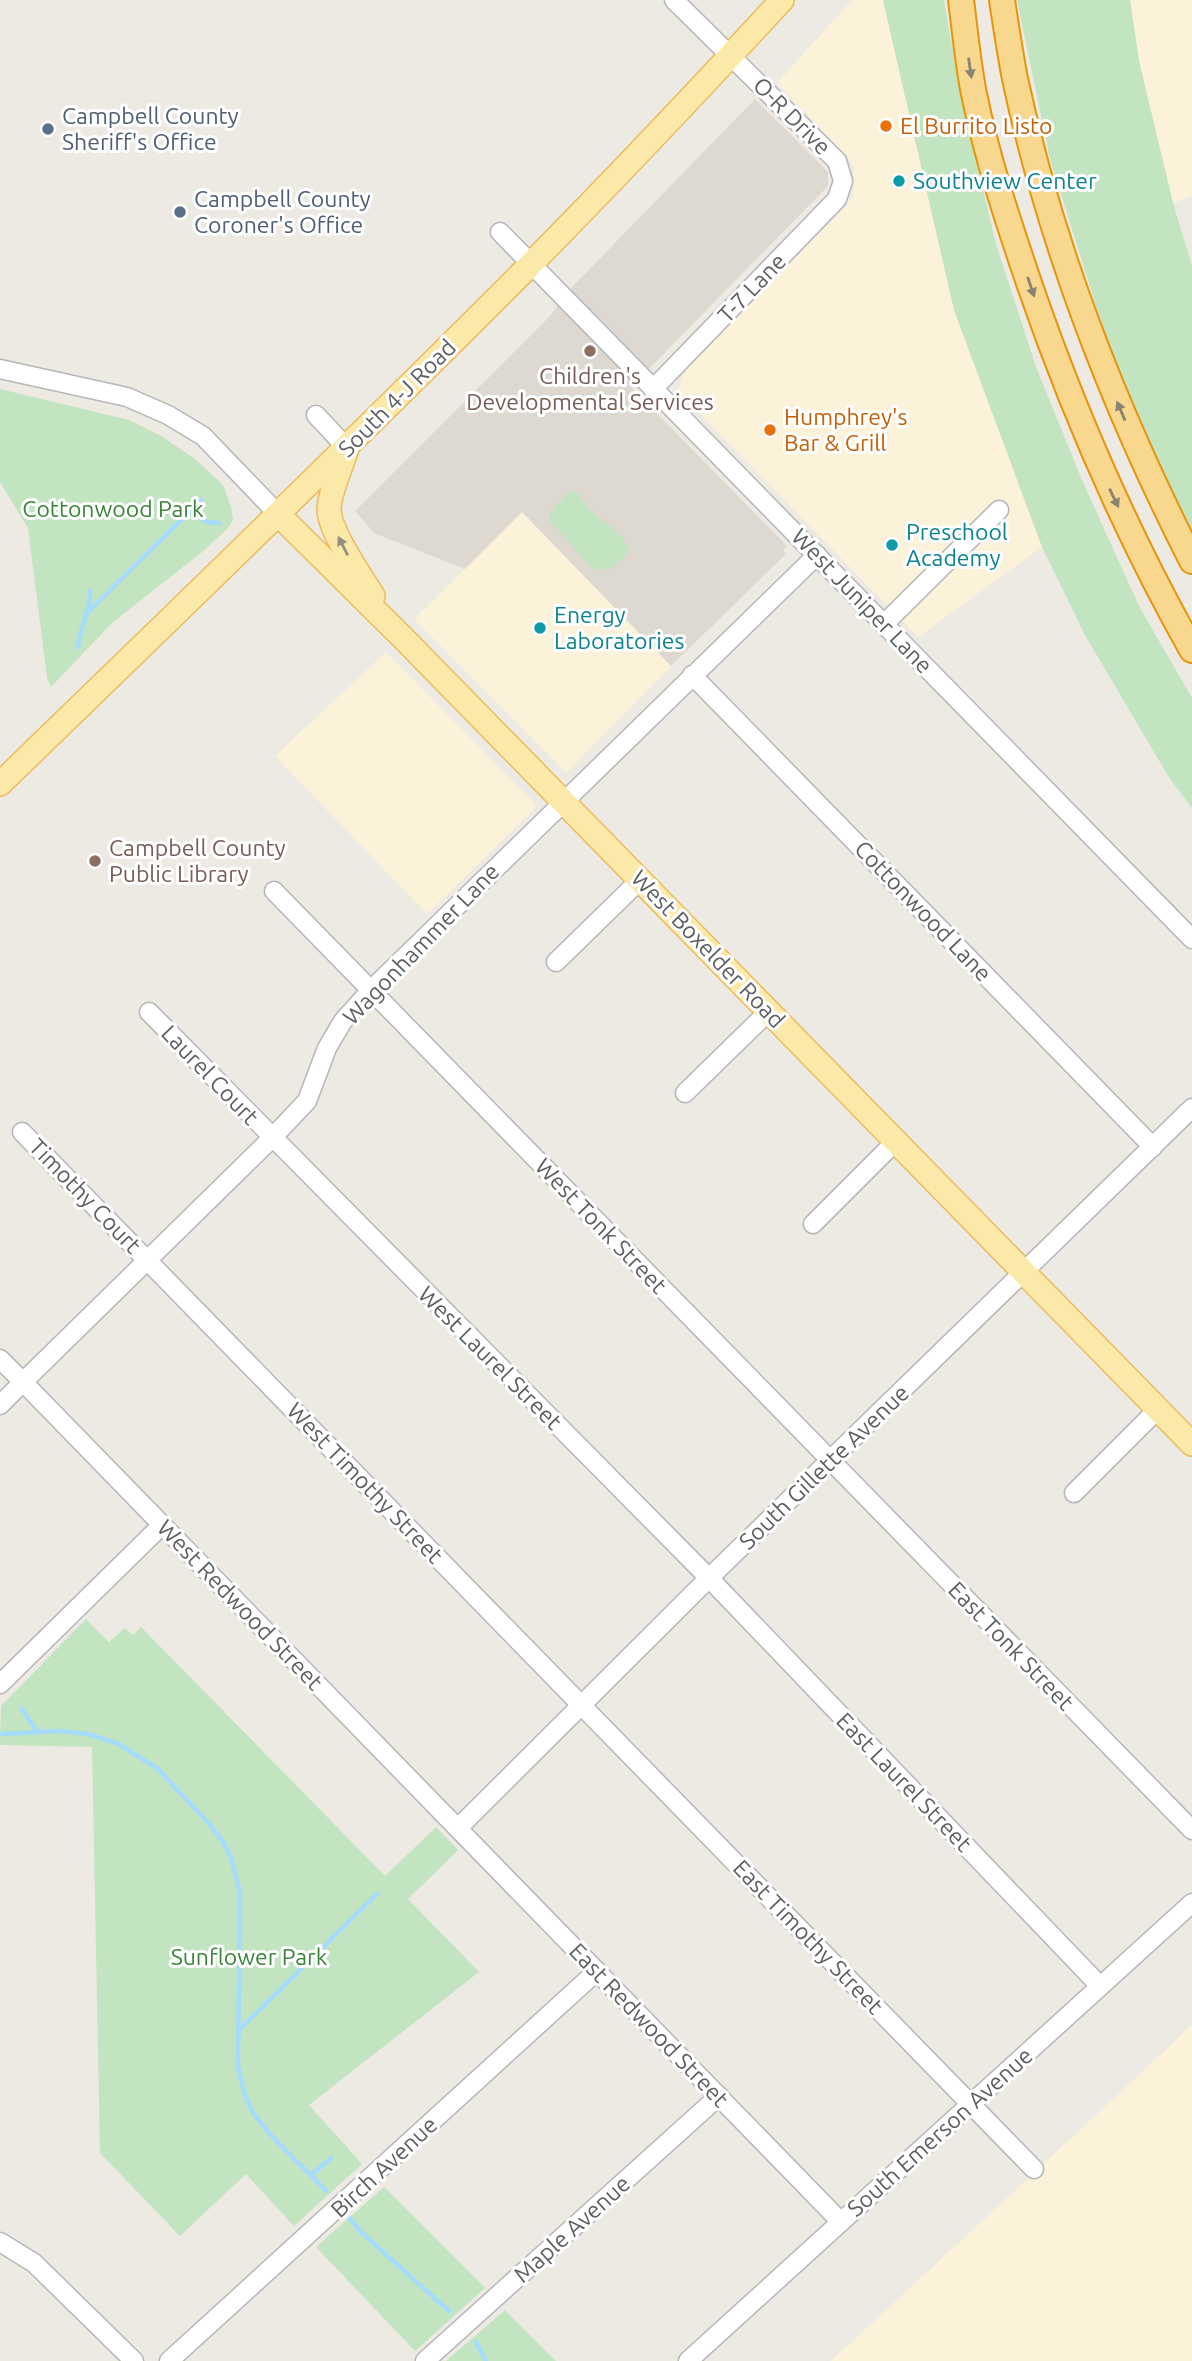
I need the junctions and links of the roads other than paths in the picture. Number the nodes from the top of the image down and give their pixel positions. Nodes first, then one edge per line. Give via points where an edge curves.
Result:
1 (674, 0) edge
2 (961, 0) edge
3 (1002, 0) edge
4 (773, 3) edge
5 (732, 56) junction
6 (843, 181) joint
7 (500, 232) dead end
8 (531, 264) junction
9 (0, 369) edge
10 (653, 389) junction
11 (316, 415) dead end
12 (347, 448) junction
13 (999, 510) dead end
14 (278, 514) junction
15 (817, 555) junction
16 (1192, 561) edge
17 (884, 624) junction
18 (391, 625) junction
19 (1192, 651) edge
20 (692, 675) junction
21 (0, 784) edge
22 (564, 801) junction
23 (640, 880) junction
24 (274, 891) dead end
25 (1192, 939) edge
26 (556, 962) dead end
27 (371, 990) junction
28 (769, 1011) junction
29 (149, 1012) dead end
30 (685, 1093) dead end
31 (1192, 1108) edge
32 (22, 1132) dead end
33 (272, 1139) junction
34 (896, 1141) junction
35 (1153, 1147) junction
36 (813, 1224) dead end
37 (147, 1260) junction
38 (1025, 1272) junction
39 (0, 1359) edge
40 (23, 1382) junction
41 (0, 1405) edge
42 (1158, 1409) junction
43 (1192, 1444) edge
44 (831, 1462) junction
45 (1074, 1493) dead end
46 (162, 1525) junction
47 (709, 1578) junction
48 (0, 1684) edge
49 (582, 1705) junction
50 (458, 1828) junction
51 (1192, 1830) edge
52 (1192, 1903) edge
53 (597, 1971) junction
54 (1100, 1986) junction
55 (719, 2096) junction
56 (971, 2104) junction
57 (1034, 2169) dead end
58 (841, 2222) junction
59 (0, 2242) edge
60 (134, 2361) edge
61 (169, 2361) edge
62 (425, 2361) edge
63 (688, 2361) edge

1 - 5 street, O-R Drive
2 -> 19 highway via 978,108 1011,228 1054,356 1100,470
16 -> 3 highway via 1129,430 1074,289 1015,79
4 - 5 main road, South 4-J Road
5 - 6 street, O-R Drive via 837,161
5 - 8 main road, South 4-J Road
6 - 10 street, T-7 Lane via 837,199
7 - 8 street, West Juniper Lane
8 - 10 street, West Juniper Lane
8 - 12 main road, South 4-J Road
9 - 14 street via 127,397 168,415 203,436
10 - 15 street, West Juniper Lane
11 - 12 street
12 - 14 main road, South 4-J Road
18 -> 12 main road via 331,521 329,507
13 - 17 street
14 - 18 main road
14 - 21 main road, South 4-J Road
15 - 17 street, West Juniper Lane
15 - 20 street, Wagonhammer Lane
17 - 25 street, West Juniper Lane
18 - 22 main road, West Boxelder Road
20 - 22 street, Wagonhammer Lane
20 - 35 street, Cottonwood Lane
22 - 23 main road, West Boxelder Road
22 - 27 street, Wagonhammer Lane
23 - 26 street
23 - 28 main road, West Boxelder Road
24 - 27 street, West Tonk Street
27 - 33 street, Wagonhammer Lane via 343,1021 327,1048 307,1101
27 - 44 street, West Tonk Street
28 - 30 street
28 - 34 main road, West Boxelder Road
29 - 33 street, Laurel Court
31 - 35 street, South Gillette Avenue
32 - 37 street, Timothy Court
33 - 37 street, Wagonhammer Lane
33 - 47 street, West Laurel Street
34 - 36 street
34 - 38 main road, West Boxelder Road
35 - 38 street, South Gillette Avenue
37 - 40 street, Wagonhammer Lane
37 - 49 street, West Timothy Street
38 - 42 main road, West Boxelder Road
38 - 44 street, South Gillette Avenue
39 - 40 street, West Redwood Street
40 - 41 street, Wagonhammer Lane
40 - 46 street, West Redwood Street
42 - 43 main road, West Boxelder Road
42 - 45 street
44 - 47 street, South Gillette Avenue
44 - 51 street, East Tonk Street
46 - 48 street
46 - 50 street, West Redwood Street
47 - 49 street, South Gillette Avenue
47 - 54 street, East Laurel Street
49 - 50 street, South Gillette Avenue
49 - 56 street, East Timothy Street
50 - 53 street, East Redwood Street
52 - 54 street, South Emerson Avenue
53 - 55 street, East Redwood Street
53 - 61 street, Birch Avenue
54 - 56 street, South Emerson Avenue
55 - 58 street, East Redwood Street
55 - 62 street, Maple Avenue
56 - 57 street, East Timothy Street
56 - 58 street, South Emerson Avenue
58 - 63 street, South Emerson Avenue
59 - 60 street via 34,2263

